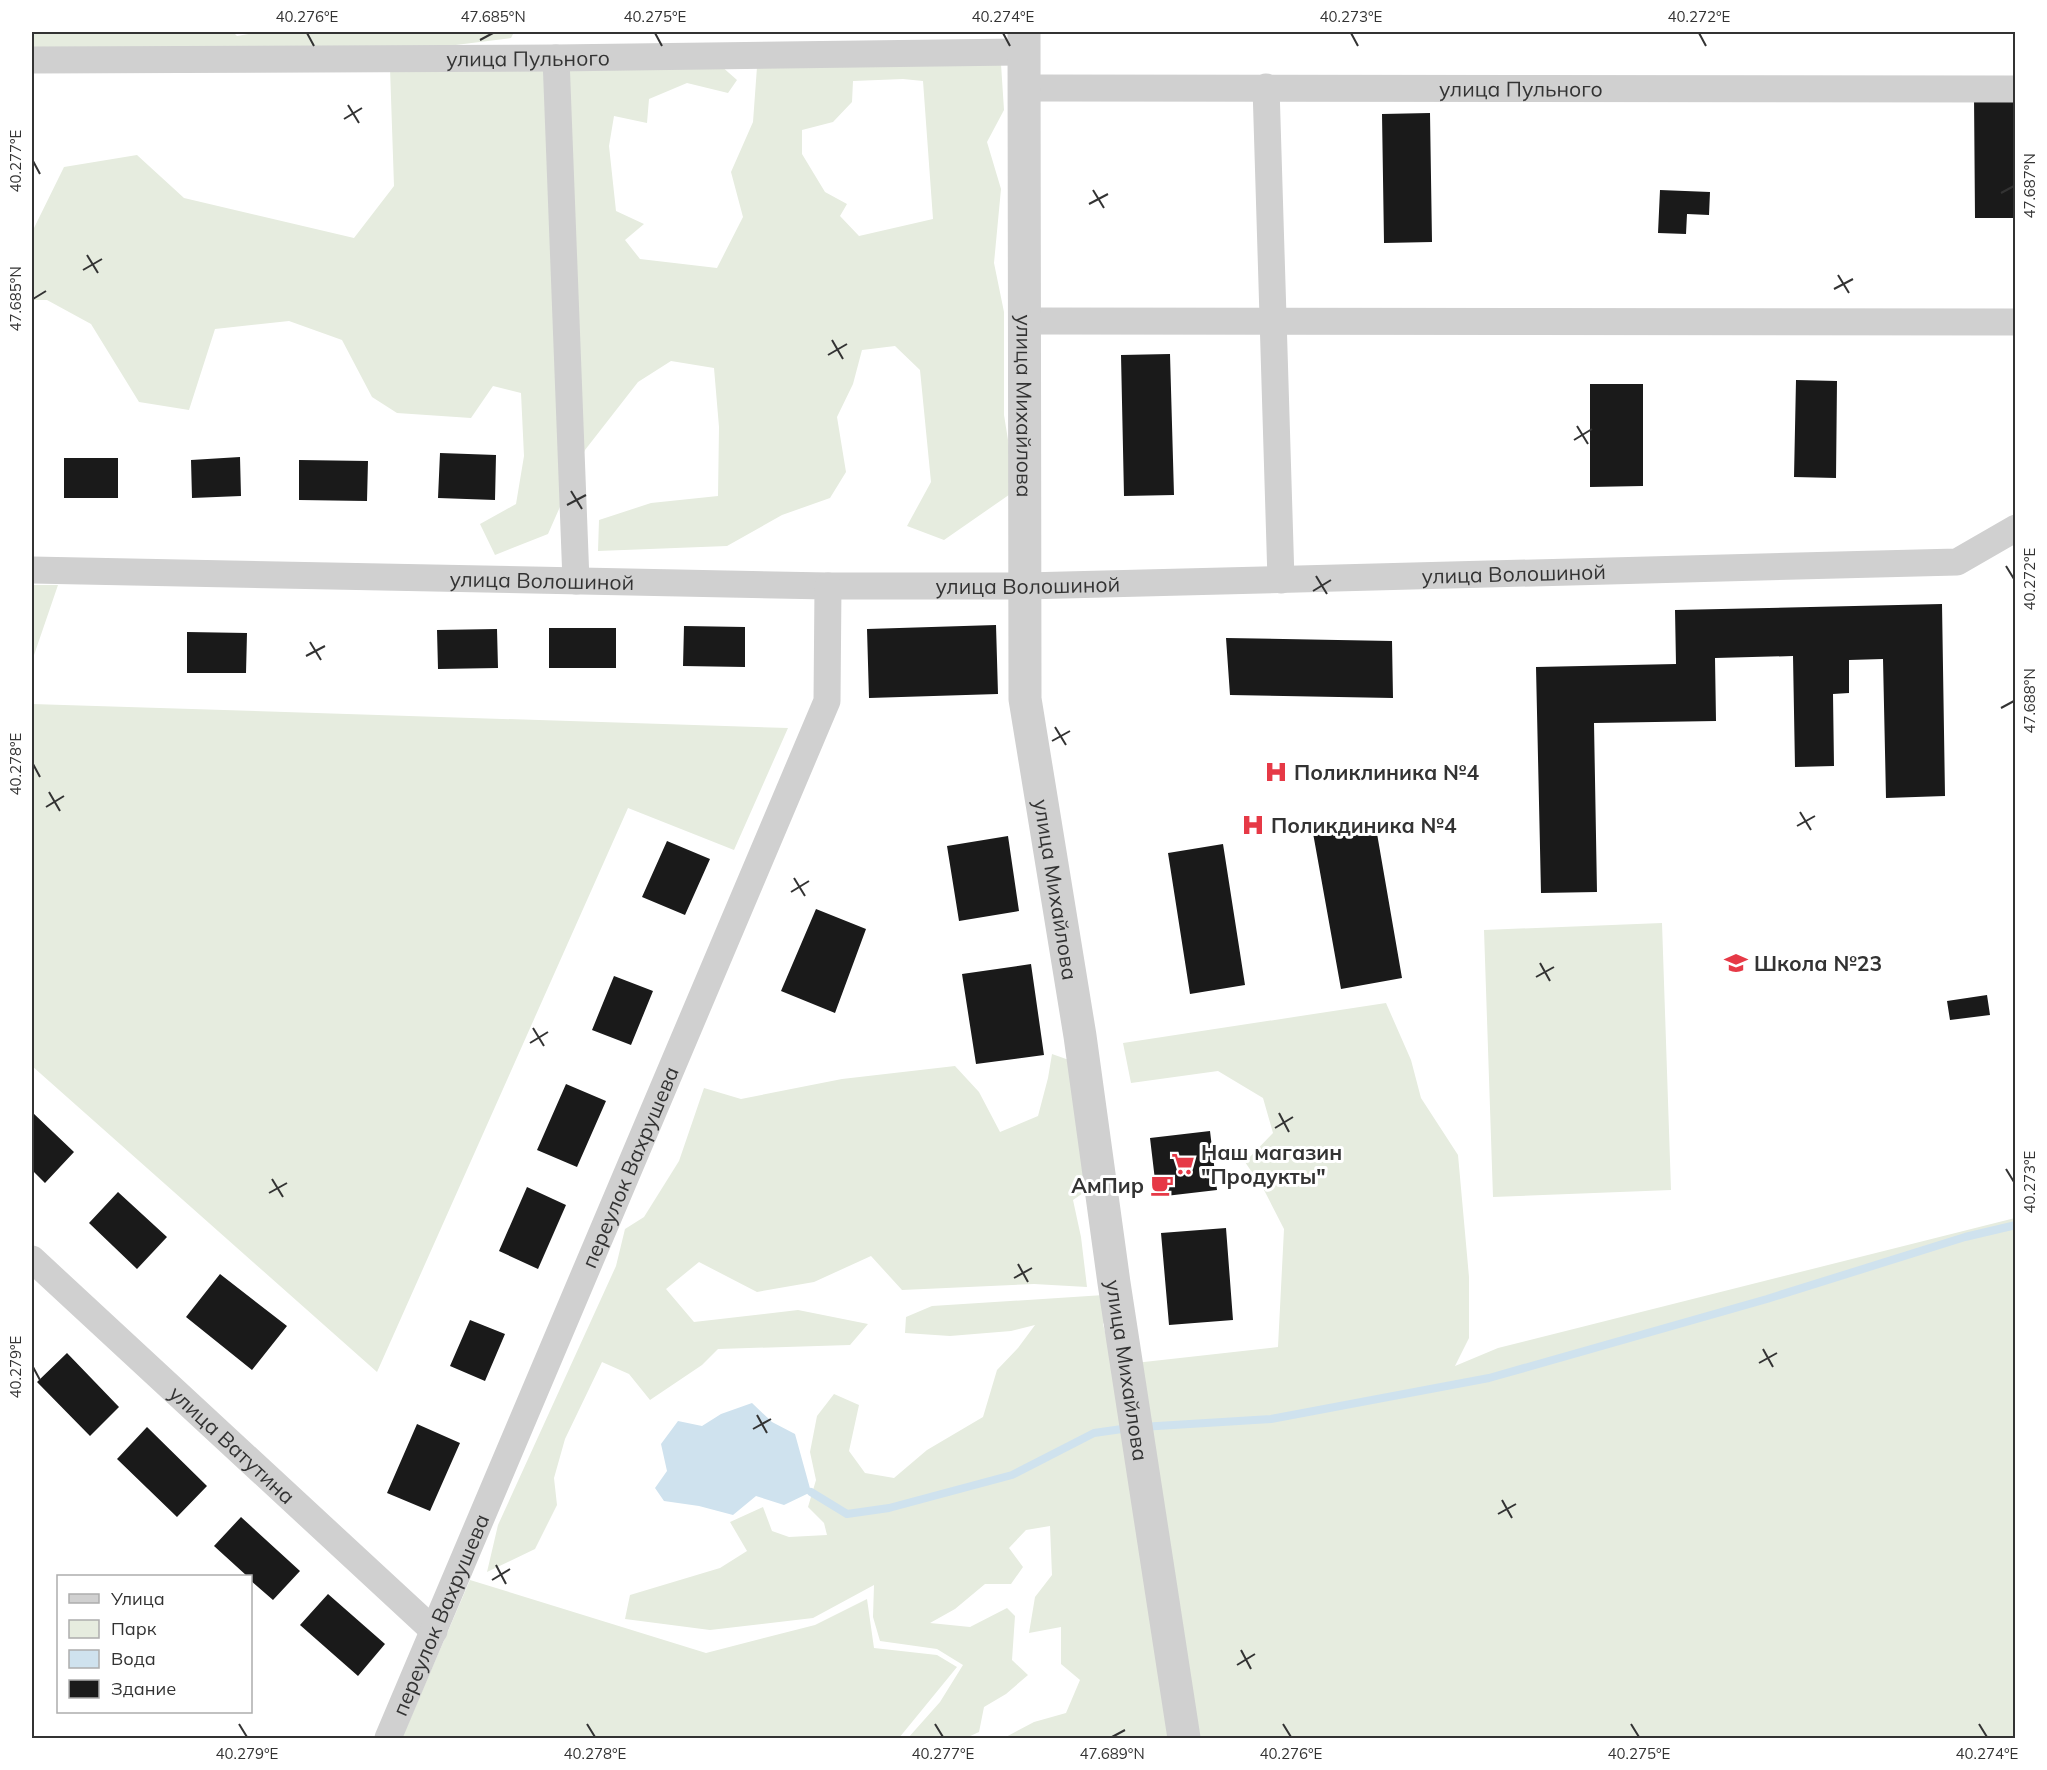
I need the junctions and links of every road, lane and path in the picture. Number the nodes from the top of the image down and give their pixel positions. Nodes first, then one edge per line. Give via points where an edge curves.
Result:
1 (1024, 42) edge
2 (556, 58) junction
3 (32, 60) edge
4 (1266, 87) junction
5 (1026, 88) junction
6 (2016, 89) edge
7 (1025, 321) junction
8 (1274, 321) junction
9 (2016, 322) edge
10 (2016, 528) edge
11 (32, 570) edge
12 (1281, 579) junction
13 (576, 581) junction
14 (828, 586) junction
15 (1025, 586) junction
16 (32, 1258) edge
17 (434, 1631) junction
18 (388, 1738) edge
19 (1184, 1738) edge

1 - 2 street, улица Пульного
1 - 5 street, улица Михайлова
2 - 3 street, улица Пульного
2 - 13 street
4 - 5 street, улица Пульного
4 - 6 street, улица Пульного
4 - 8 street
5 - 7 street, улица Михайлова
7 - 8 street
7 - 15 street, улица Михайлова
8 - 9 street
8 - 12 street
10 - 12 street, улица Волошиной via 1957,562
11 - 13 street, улица Волошиной
12 - 15 street, улица Волошиной
13 - 14 street, улица Волошиной
14 - 15 street, улица Волошиной
14 - 17 street, переулок Вахрушева via 827,701
15 - 19 street, улица Михайлова via 1025,699 1080,1036
16 - 17 street, улица Ватутина
17 - 18 street, переулок Вахрушева

